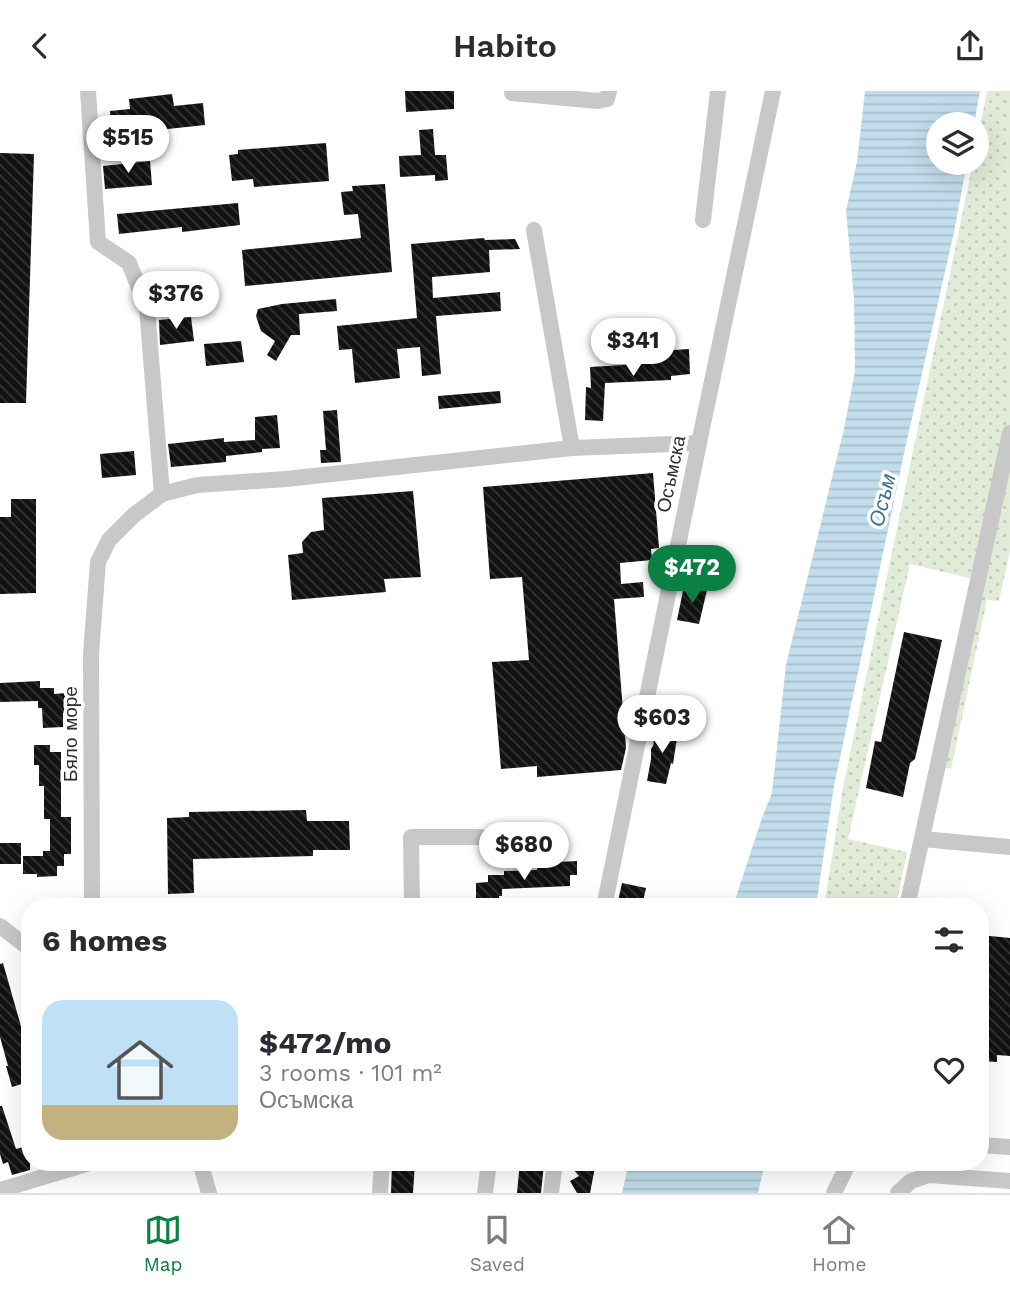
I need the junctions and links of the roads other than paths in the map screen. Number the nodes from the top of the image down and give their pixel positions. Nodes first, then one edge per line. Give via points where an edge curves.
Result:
1 (88, 91) edge
2 (609, 91) edge
3 (718, 91) edge
4 (774, 91) edge
5 (512, 93) dead end
6 (702, 220) dead end
7 (534, 230) dead end
8 (1010, 432) edge
9 (699, 443) junction
10 (572, 448) junction
11 (162, 494) junction
12 (481, 837) dead end
13 (922, 839) junction
14 (1010, 847) edge
15 (92, 898) edge
16 (412, 898) edge
17 (606, 898) edge
18 (909, 898) edge
19 (0, 926) edge
20 (21, 942) edge
21 (989, 1146) edge
22 (1010, 1147) edge
23 (63, 1171) edge
24 (203, 1171) edge
25 (381, 1171) edge
26 (487, 1171) edge
27 (554, 1171) edge
28 (845, 1171) edge
29 (1010, 1181) edge
30 (0, 1190) edge
31 (209, 1193) edge
32 (380, 1193) edge
33 (485, 1193) edge
34 (551, 1193) edge
35 (834, 1193) edge
36 (898, 1193) edge

1 - 11 street via 98,241 130,263 147,308
2 - 5 street via 607,99 598,101
3 - 6 street
4 - 9 street, Осъмска
7 - 10 street
8 - 13 street
9 - 10 street
9 - 17 street, Осъмска
10 - 11 street via 197,485
11 - 15 street, Бяло море via 109,540 98,562 91,654
12 - 16 street via 411,837
13 - 14 street
13 - 18 street
19 - 20 street
21 - 22 street
23 - 30 street
24 - 31 street
25 - 32 street
26 - 33 street
27 - 34 street
28 - 35 street
29 - 36 street via 929,1175 911,1181

